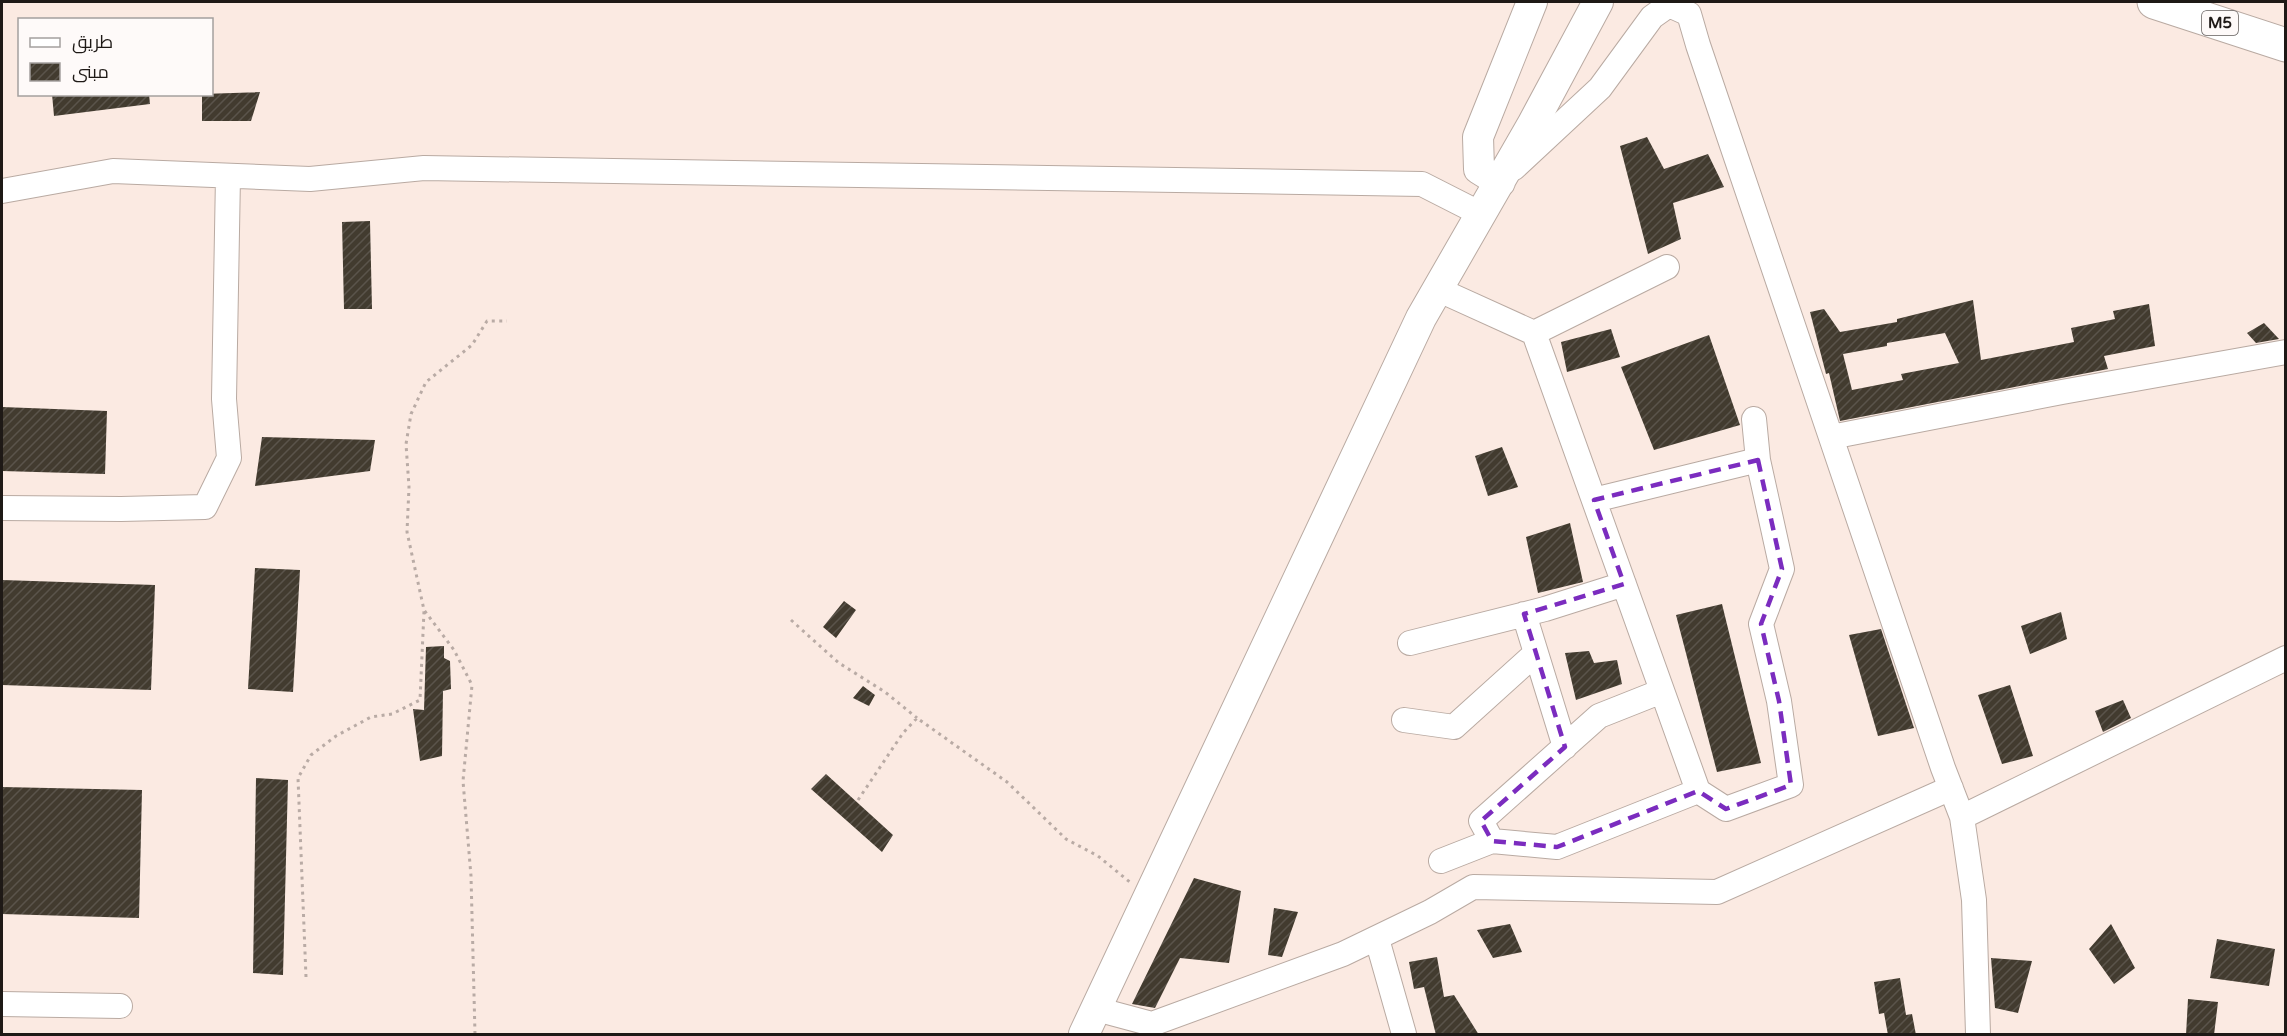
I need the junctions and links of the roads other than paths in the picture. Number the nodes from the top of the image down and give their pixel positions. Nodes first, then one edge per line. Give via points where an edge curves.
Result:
1 (1532, 2) edge
2 (1598, 2) edge
3 (2154, 2) edge
4 (2286, 45) edge
5 (228, 176) junction
6 (1500, 182) junction
7 (2, 191) edge
8 (1481, 214) junction
9 (1667, 267) dead end
10 (1437, 290) junction
11 (1534, 333) junction
12 (2286, 352) edge
13 (1754, 419) dead end
14 (1831, 437) junction
15 (1758, 460) junction
16 (1594, 500) junction
17 (2, 508) edge
18 (1624, 584) junction
19 (1524, 614) junction
20 (1410, 643) dead end
21 (1536, 654) junction
22 (2286, 658) edge
23 (1662, 691) junction
24 (1404, 720) dead end
25 (1565, 747) junction
26 (1951, 788) junction
27 (1698, 791) junction
28 (1962, 817) junction
29 (1492, 841) junction
30 (1441, 861) dead end
31 (1377, 939) junction
32 (2, 1004) edge
33 (120, 1006) dead end
34 (1090, 1022) edge
35 (1404, 1035) edge
36 (1978, 1035) edge

1 - 6 main road via 1478,137 1479,169
2 - 6 main road
3 - 4 highway, M5
5 - 7 street via 113,171
5 - 8 street via 310,179 424,168 1422,184
5 - 17 street via 224,399 229,458 205,507
6 - 8 main road
6 - 14 street via 1600,88 1652,17 1669,6 1689,14
8 - 10 main road
9 - 11 street
10 - 11 street
10 - 34 main road
11 - 16 street
12 - 14 street
13 - 15 street
14 - 26 street
15 - 16 street
15 - 27 street via 1782,569 1761,624 1779,701 1791,785 1726,809
16 - 18 street
18 - 19 street
18 - 23 street
19 - 20 street
19 - 21 street
21 - 24 street via 1454,728
21 - 25 street
22 - 28 street
23 - 25 street via 1599,716
23 - 27 street
25 - 29 street via 1481,822
26 - 28 street
26 - 31 street via 1717,892 1473,887
27 - 29 street via 1557,847
28 - 36 street via 1974,900
29 - 30 street
31 - 34 street via 1152,1024
31 - 35 street
32 - 33 street

